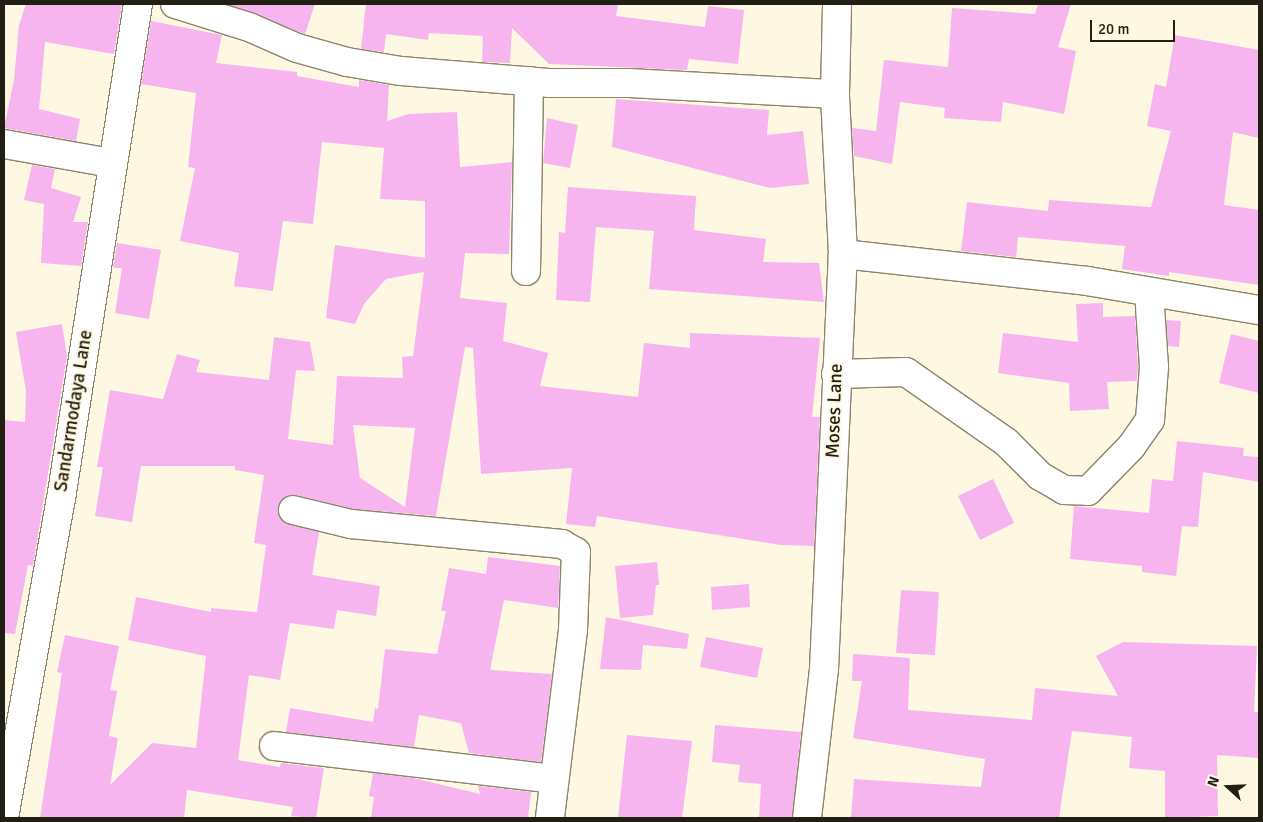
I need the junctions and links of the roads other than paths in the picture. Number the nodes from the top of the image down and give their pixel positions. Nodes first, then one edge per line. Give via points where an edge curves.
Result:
1 (138, 4) edge
2 (175, 4) edge
3 (837, 4) edge
4 (529, 82) junction
5 (835, 94) junction
6 (4, 144) edge
7 (111, 164) junction
8 (843, 254) junction
9 (526, 271) dead end
10 (1149, 292) junction
11 (1259, 310) edge
12 (836, 374) junction
13 (293, 510) dead end
14 (274, 746) dead end
15 (554, 779) junction
16 (4, 818) edge
17 (550, 818) edge
18 (807, 818) edge

1 - 7 street, Sandarmodaya Lane
2 - 4 street via 249,27 297,48 347,62 400,71
3 - 5 street, Moses Lane
4 - 5 street via 629,83
4 - 9 street
5 - 8 street, Moses Lane
6 - 7 street
7 - 16 street, Sandarmodaya Lane via 61,499
8 - 10 street via 1087,281
8 - 12 street, Moses Lane
10 - 11 street
10 - 12 street via 1154,367 1150,420 1131,447 1088,491 1064,490 1040,476 1006,442 906,372
12 - 18 street, Moses Lane via 824,669
13 - 15 street via 351,524 562,544 576,552 573,630
14 - 15 street
15 - 17 street

